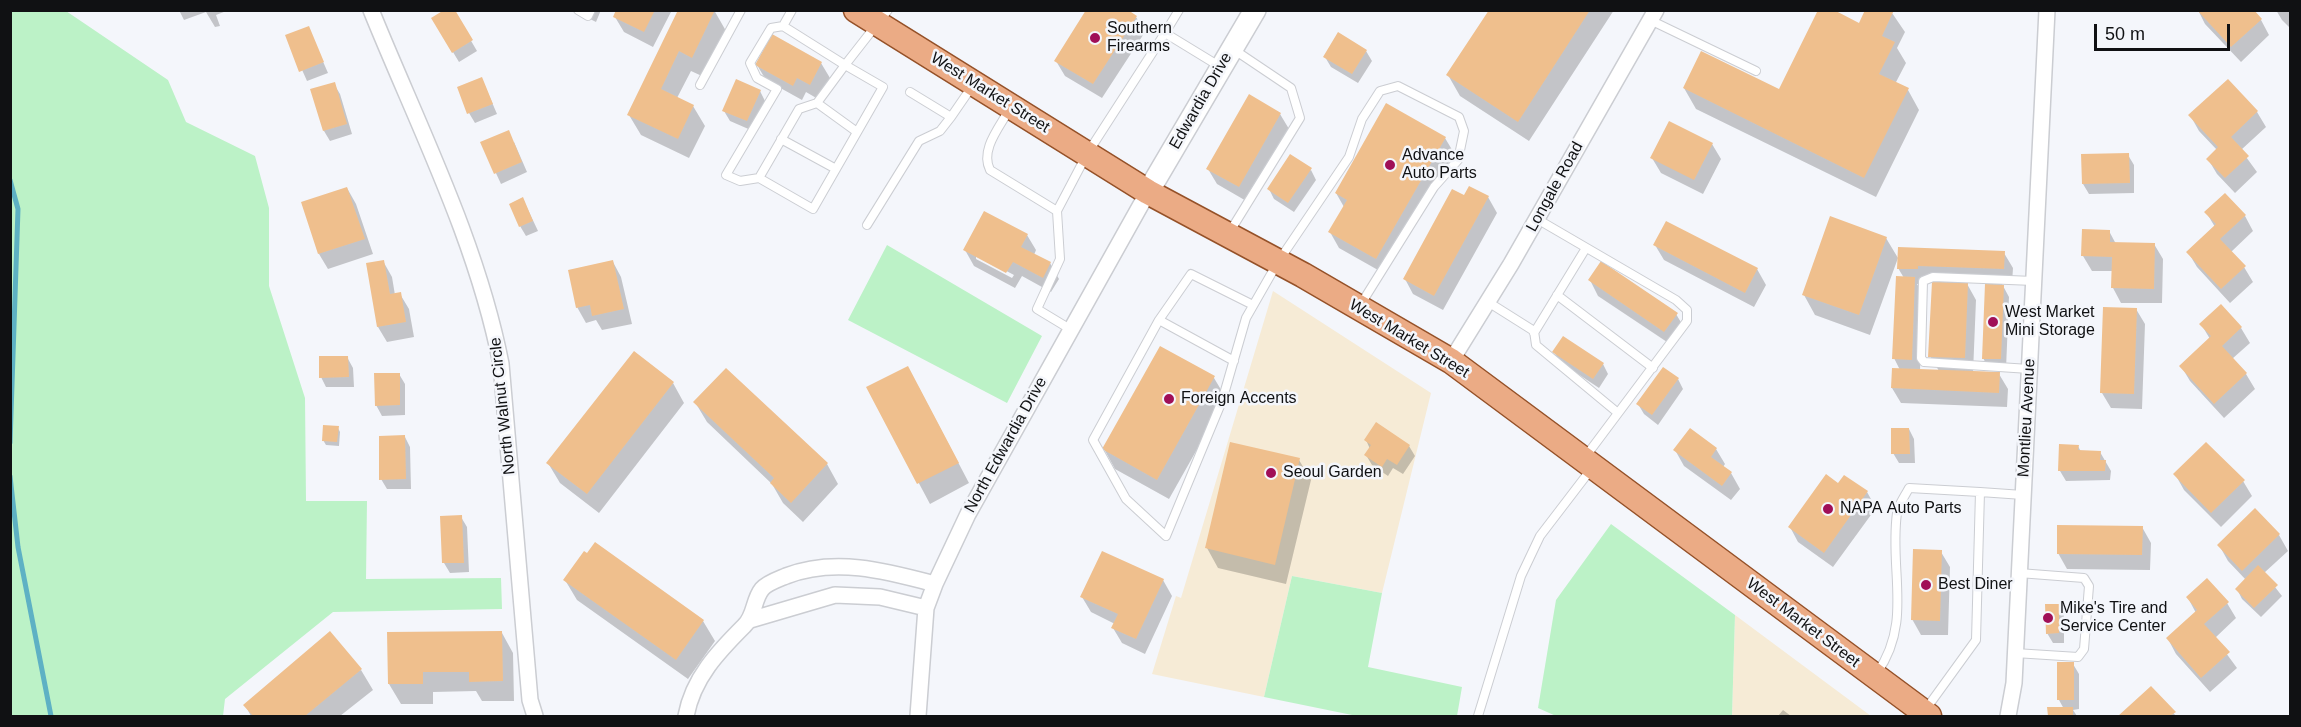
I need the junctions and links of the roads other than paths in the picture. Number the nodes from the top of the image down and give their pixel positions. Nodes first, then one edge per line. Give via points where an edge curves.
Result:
1 (370, 10) edge
2 (578, 10) edge
3 (591, 10) edge
4 (741, 10) edge
5 (792, 10) edge
6 (856, 10) edge
7 (1179, 10) edge
8 (1255, 10) edge
9 (2047, 10) edge
10 (1653, 15) edge
11 (884, 18) edge
12 (783, 26) junction
13 (1165, 33) junction
14 (1232, 48) junction
15 (845, 65) junction
16 (1221, 68) junction
17 (1756, 71) dead end
18 (974, 84) junction
19 (700, 85) dead end
20 (910, 92) dead end
21 (817, 103) junction
22 (1011, 106) junction
23 (951, 117) junction
24 (857, 132) junction
25 (781, 139) junction
26 (1087, 154) junction
27 (836, 169) junction
28 (759, 178) junction
29 (1148, 192) junction
30 (1058, 211) junction
31 (1537, 219) junction
32 (867, 225) dead end
33 (1228, 235) junction
34 (1586, 248) junction
35 (1278, 262) junction
36 (2034, 281) junction
37 (1557, 295) junction
38 (1488, 302) junction
39 (1254, 305) junction
40 (1359, 308) junction
41 (1159, 320) junction
42 (1070, 329) junction
43 (1534, 333) junction
44 (1234, 361) junction
45 (1452, 361) junction
46 (1653, 368) junction
47 (2029, 369) junction
48 (1618, 413) junction
49 (1588, 463) junction
50 (1980, 492) junction
51 (2023, 495) junction
52 (2019, 573) junction
53 (935, 584) junction
54 (926, 608) junction
55 (750, 620) junction
56 (2015, 653) junction
57 (1874, 676) junction
58 (1926, 715) edge
59 (535, 717) edge
60 (686, 717) edge
61 (918, 717) edge
62 (1478, 717) edge
63 (2008, 717) edge

1 - 59 street, North Walnut Circle via 468,246 492,318 501,364 530,700
2 - 3 lane via 588,16
4 - 19 lane
5 - 12 lane
6 - 11 main road, West Market Street
7 - 13 lane
8 - 14 main road, Edwardia Drive
9 - 36 street, Montlieu Avenue
10 - 17 lane
10 - 31 street, Longale Road
11 - 15 lane
11 - 18 main road, West Market Street
12 - 15 lane
12 - 28 lane via 771,28 750,63 757,78 777,89 726,175 740,181
13 - 16 lane
13 - 26 lane
14 - 16 main road, Edwardia Drive
14 - 33 lane via 1291,88 1300,118
15 - 21 lane
15 - 24 lane via 883,87
16 - 29 main road, Edwardia Drive
18 - 22 main road, West Market Street
18 - 23 lane
20 - 23 lane
21 - 24 lane
21 - 25 lane via 799,109
22 - 26 main road, West Market Street
22 - 30 lane via 985,160 990,170
23 - 32 lane via 940,131 920,141
24 - 27 lane
25 - 27 lane
25 - 28 lane
26 - 29 main road, West Market Street
26 - 30 lane
27 - 28 lane via 813,208
29 - 33 main road, West Market Street
29 - 42 street, North Edwardia Drive
30 - 42 lane via 1060,259 1037,309
31 - 34 lane
31 - 38 street, Longale Road
33 - 35 main road, West Market Street
34 - 37 lane
34 - 46 lane via 1687,310 1687,321
35 - 39 lane
35 - 40 main road, West Market Street
35 - 40 lane via 1349,157 1362,119 1380,91 1398,86 1460,117 1464,131 1458,160 1434,187
36 - 47 street, Montlieu Avenue
36 - 47 lane via 1934,277 1923,280 1924,362
37 - 43 lane
37 - 46 lane
38 - 43 lane
38 - 45 street, Longale Road
39 - 41 lane via 1191,274
39 - 44 lane via 1246,318
40 - 45 main road, West Market Street
41 - 44 lane
41 - 44 lane via 1093,440 1126,499 1166,536 1222,401
42 - 53 street, North Edwardia Drive via 968,514
43 - 48 lane via 1536,345
45 - 49 main road, West Market Street
46 - 48 lane
47 - 51 street, Montlieu Avenue
48 - 49 lane
49 - 57 main road, West Market Street
49 - 62 lane via 1540,536 1521,576
50 - 51 lane
50 - 57 lane via 1909,488 1897,512 1897,632 1887,659
50 - 58 lane via 1976,640
51 - 52 street, Montlieu Avenue
52 - 56 street, Montlieu Avenue
52 - 56 lane via 2084,578 2089,586 2084,649 2078,657
53 - 54 street, North Edwardia Drive
53 - 55 street via 864,568 796,572 762,589
54 - 55 street via 880,597 835,595
54 - 61 street, North Edwardia Drive
55 - 60 street via 713,657 697,682
56 - 63 street, Montlieu Avenue
57 - 58 main road, West Market Street

